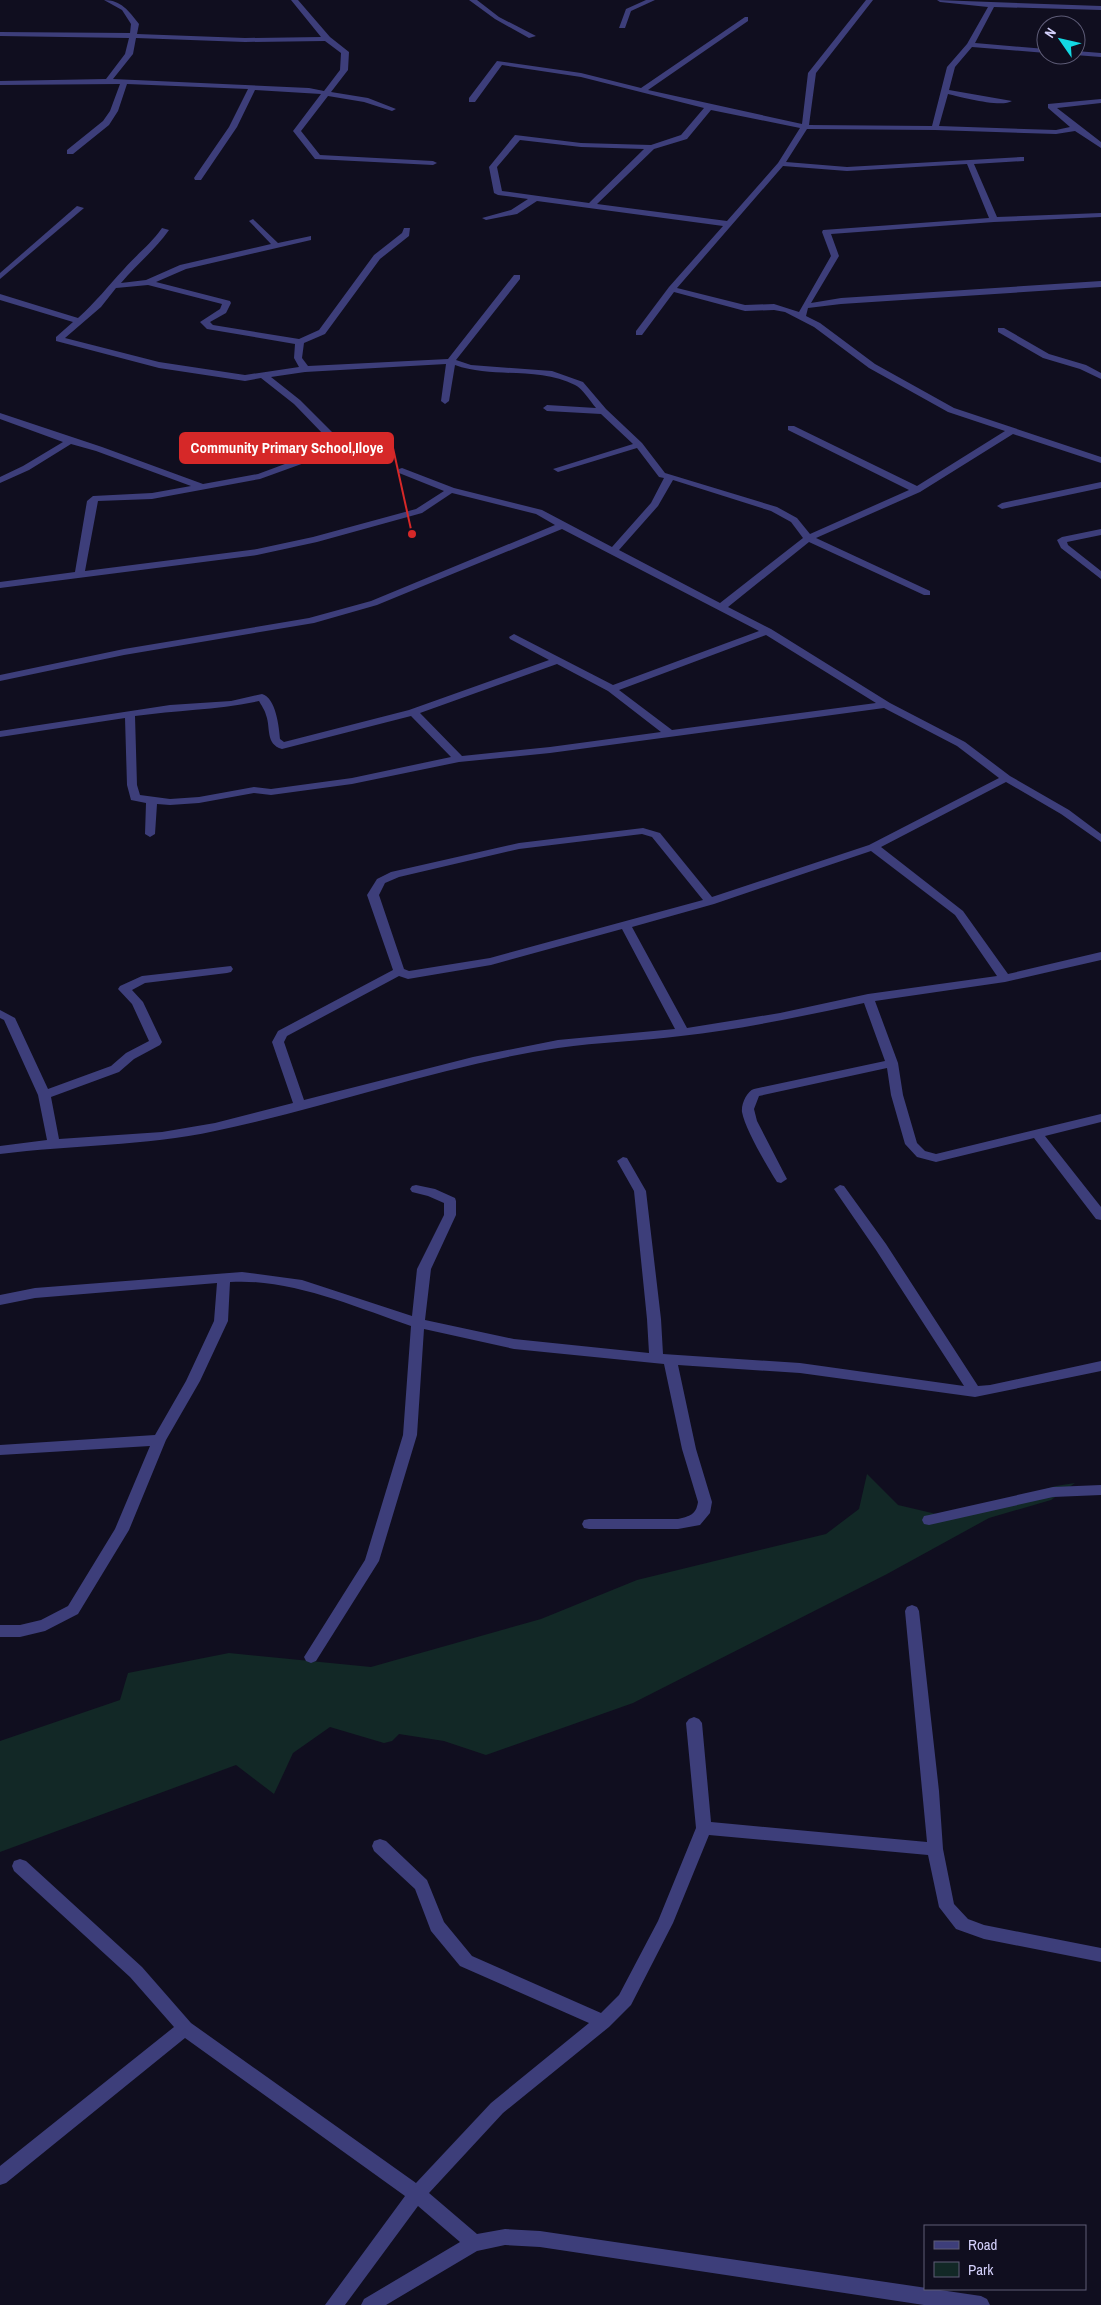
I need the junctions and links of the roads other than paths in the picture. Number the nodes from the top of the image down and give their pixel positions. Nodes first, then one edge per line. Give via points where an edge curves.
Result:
1 (107, 0) edge
2 (294, 0) edge
3 (472, 0) edge
4 (652, 0) edge
5 (870, 0) edge
6 (940, 0) edge
7 (992, 5) junction
8 (1101, 8) edge
9 (745, 19) dead end
10 (622, 26) dead end
11 (0, 34) edge
12 (133, 35) junction
13 (532, 36) dead end
14 (327, 39) junction
15 (970, 45) junction
16 (1036, 49) edge
17 (1086, 54) edge
18 (1101, 55) edge
19 (108, 82) junction
20 (0, 83) edge
21 (124, 83) junction
22 (252, 88) junction
23 (643, 90) junction
24 (944, 91) junction
25 (326, 92) junction
26 (472, 100) dead end
27 (1008, 101) dead end
28 (1101, 101) edge
29 (709, 107) junction
30 (392, 109) dead end
31 (805, 127) junction
32 (935, 128) junction
33 (1076, 128) junction
34 (1101, 146) edge
35 (650, 147) junction
36 (70, 152) dead end
37 (1021, 159) dead end
38 (969, 161) junction
39 (434, 163) dead end
40 (781, 164) junction
41 (198, 178) dead end
42 (536, 198) junction
43 (590, 206) junction
44 (80, 208) dead end
45 (1101, 216) edge
46 (486, 218) dead end
47 (994, 220) junction
48 (253, 221) dead end
49 (729, 224) junction
50 (165, 230) dead end
51 (407, 230) dead end
52 (308, 238) dead end
53 (276, 244) junction
54 (0, 277) edge
55 (517, 277) dead end
56 (148, 282) junction
57 (1101, 284) edge
58 (115, 286) junction
59 (672, 289) junction
60 (0, 297) edge
61 (805, 306) junction
62 (801, 317) junction
63 (79, 321) junction
64 (1002, 330) dead end
65 (639, 333) dead end
66 (300, 342) junction
67 (451, 361) junction
68 (305, 369) junction
69 (264, 376) junction
70 (1101, 376) edge
71 (445, 401) dead end
72 (547, 408) dead end
73 (603, 411) junction
74 (0, 416) edge
75 (791, 428) dead end
76 (1011, 431) junction
77 (70, 441) junction
78 (639, 445) junction
79 (1101, 460) edge
80 (558, 469) dead end
81 (402, 471) dead end
82 (670, 476) junction
83 (0, 480) edge
84 (1101, 485) edge
85 (204, 487) junction
86 (451, 490) junction
87 (917, 490) junction
88 (1002, 506) dead end
89 (562, 526) junction
90 (1101, 532) edge
91 (808, 538) junction
92 (613, 551) junction
93 (80, 574) junction
94 (1101, 576) edge
95 (0, 585) edge
96 (927, 593) dead end
97 (721, 606) junction
98 (767, 631) junction
99 (514, 636) dead end
100 (557, 660) junction
101 (0, 678) edge
102 (612, 689) junction
103 (886, 705) junction
104 (412, 712) junction
105 (130, 715) junction
106 (669, 733) junction
107 (0, 734) edge
108 (459, 759) junction
109 (1006, 778) junction
110 (152, 800) junction
111 (150, 834) dead end
112 (1101, 839) edge
113 (873, 847) junction
114 (710, 902) junction
115 (626, 926) junction
116 (1101, 956) edge
117 (227, 969) dead end
118 (399, 971) junction
119 (1004, 978) junction
120 (868, 998) junction
121 (0, 1014) edge
122 (683, 1032) junction
123 (892, 1063) junction
124 (44, 1095) junction
125 (300, 1105) junction
126 (1101, 1118) edge
127 (1038, 1134) junction
128 (54, 1143) junction
129 (0, 1150) edge
130 (623, 1161) dead end
131 (781, 1178) dead end
132 (416, 1189) dead end
133 (840, 1189) dead end
134 (1101, 1216) edge
135 (224, 1277) junction
136 (0, 1300) edge
137 (418, 1323) junction
138 (663, 1359) junction
139 (1101, 1366) edge
140 (976, 1392) junction
141 (159, 1440) junction
142 (0, 1450) edge
143 (1101, 1490) edge
144 (929, 1520) dead end
145 (589, 1524) dead end
146 (912, 1611) dead end
147 (0, 1631) edge
148 (311, 1657) dead end
149 (694, 1723) dead end
150 (704, 1828) junction
151 (380, 1846) dead end
152 (935, 1849) junction
153 (20, 1866) dead end
154 (1101, 1955) edge
155 (602, 2022) junction
156 (185, 2028) junction
157 (0, 2177) edge
158 (417, 2194) junction
159 (474, 2244) junction
160 (334, 2305) edge
161 (370, 2305) edge
162 (981, 2305) edge

1 - 12 street via 124,9 135,24
2 - 14 street
3 - 13 street via 497,18
4 - 10 street via 628,10
5 - 31 street via 812,74
6 - 7 street
7 - 8 street
7 - 15 street
9 - 23 street
11 - 12 street
12 - 14 street via 269,42
12 - 19 street via 129,54
14 - 25 street via 346,56 344,70
15 - 16 street
15 - 24 street via 951,66
17 - 18 street
19 - 20 street
19 - 21 street
21 - 22 street
21 - 36 street via 106,123
22 - 25 street
22 - 41 street via 233,127
23 - 26 street via 575,73 500,63
23 - 29 street
24 - 27 street
24 - 32 street
25 - 30 street
25 - 39 street via 296,131 318,157
28 - 33 street via 1051,106
29 - 31 street
29 - 35 street via 684,137
31 - 32 street
31 - 40 street
32 - 33 street via 1056,132
33 - 34 street
35 - 42 street via 581,145 518,137 493,167 498,193
35 - 43 street
37 - 38 street
38 - 40 street via 847,169
38 - 47 street
40 - 49 street
42 - 43 street
42 - 46 street via 514,212
43 - 49 street
44 - 54 street
45 - 47 street
47 - 61 street via 826,232 835,256
48 - 53 street
49 - 59 street
50 - 58 street
51 - 66 street via 377,257 322,332
52 - 53 street
53 - 56 street via 183,267
55 - 67 street
56 - 58 street
56 - 66 street via 227,303 223,311 204,322 210,327
57 - 61 street via 841,300
58 - 63 street
59 - 62 street via 745,308 788,310
59 - 65 street
60 - 63 street
61 - 62 street
62 - 76 street via 817,325 872,366 933,401
63 - 69 street via 59,339 159,365 245,378
64 - 70 street via 1046,356
66 - 68 street via 298,358
67 - 68 street
67 - 71 street
67 - 73 street via 470,368 552,374 580,384
68 - 69 street
69 - 85 street via 304,408 330,435 330,444 286,468
72 - 73 street
73 - 78 street
74 - 77 street
75 - 87 street
76 - 79 street
76 - 87 street
77 - 83 street
77 - 85 street
78 - 80 street
78 - 82 street via 662,474
81 - 86 street
82 - 91 street via 774,510 794,520
82 - 92 street via 654,504
84 - 88 street
85 - 93 street via 152,496 96,498 92,501
86 - 89 street via 539,512
86 - 93 street via 419,511 314,540 257,552
87 - 91 street
89 - 92 street
89 - 101 street via 374,603 310,621 124,652
90 - 94 street via 1062,540 1064,546
91 - 96 street
91 - 97 street
92 - 97 street
93 - 95 street
97 - 98 street
98 - 102 street
98 - 103 street
99 - 100 street
100 - 102 street
100 - 104 street
102 - 106 street
103 - 106 street
103 - 109 street via 961,744
104 - 105 street via 282,746 275,740 272,716 262,697 232,704 170,708
104 - 108 street
105 - 107 street
105 - 110 street via 135,798
106 - 108 street
108 - 110 street via 352,781 280,791 254,790 199,800
109 - 112 street via 1064,812
109 - 113 street
110 - 111 street
113 - 114 street
113 - 119 street via 959,913
114 - 115 street
114 - 118 street via 656,835 643,831 519,846 394,874 381,881 373,895
115 - 118 street via 491,961 408,975
115 - 122 street
116 - 119 street
117 - 124 street via 142,980 124,989 137,1002 156,1042 130,1056 115,1070
118 - 125 street via 282,1034 278,1042
119 - 120 street
120 - 122 street via 780,1017
120 - 123 street
121 - 124 street via 9,1018
122 - 125 street via 558,1044 472,1061
123 - 127 street via 911,1144 921,1154 936,1158
123 - 131 street via 754,1092 748,1109 751,1121
124 - 128 street
125 - 128 street via 214,1127 162,1136
126 - 127 street
127 - 134 street
128 - 129 street
130 - 138 street via 640,1192 654,1319
132 - 137 street via 450,1201 450,1215 424,1269
133 - 140 street
135 - 136 street via 35,1293
135 - 137 street via 302,1285
135 - 141 street via 221,1321
137 - 138 street via 514,1344
137 - 148 street via 410,1435 372,1561
138 - 140 street via 800,1368
138 - 145 street via 705,1502 703,1513 695,1521 678,1524
139 - 140 street
141 - 142 street
141 - 147 street via 122,1530 72,1610 45,1625 20,1631
143 - 144 street via 1053,1492
146 - 152 street
149 - 150 street
150 - 152 street
150 - 155 street via 665,1923 625,2000
151 - 155 street via 421,1885 437,1926 466,1961
152 - 154 street via 947,1907 962,1924 984,1932
153 - 156 street via 136,1972
155 - 158 street via 497,2108
156 - 157 street
156 - 158 street
158 - 159 street
158 - 160 street
159 - 161 street
159 - 162 street via 505,2237 540,2239

